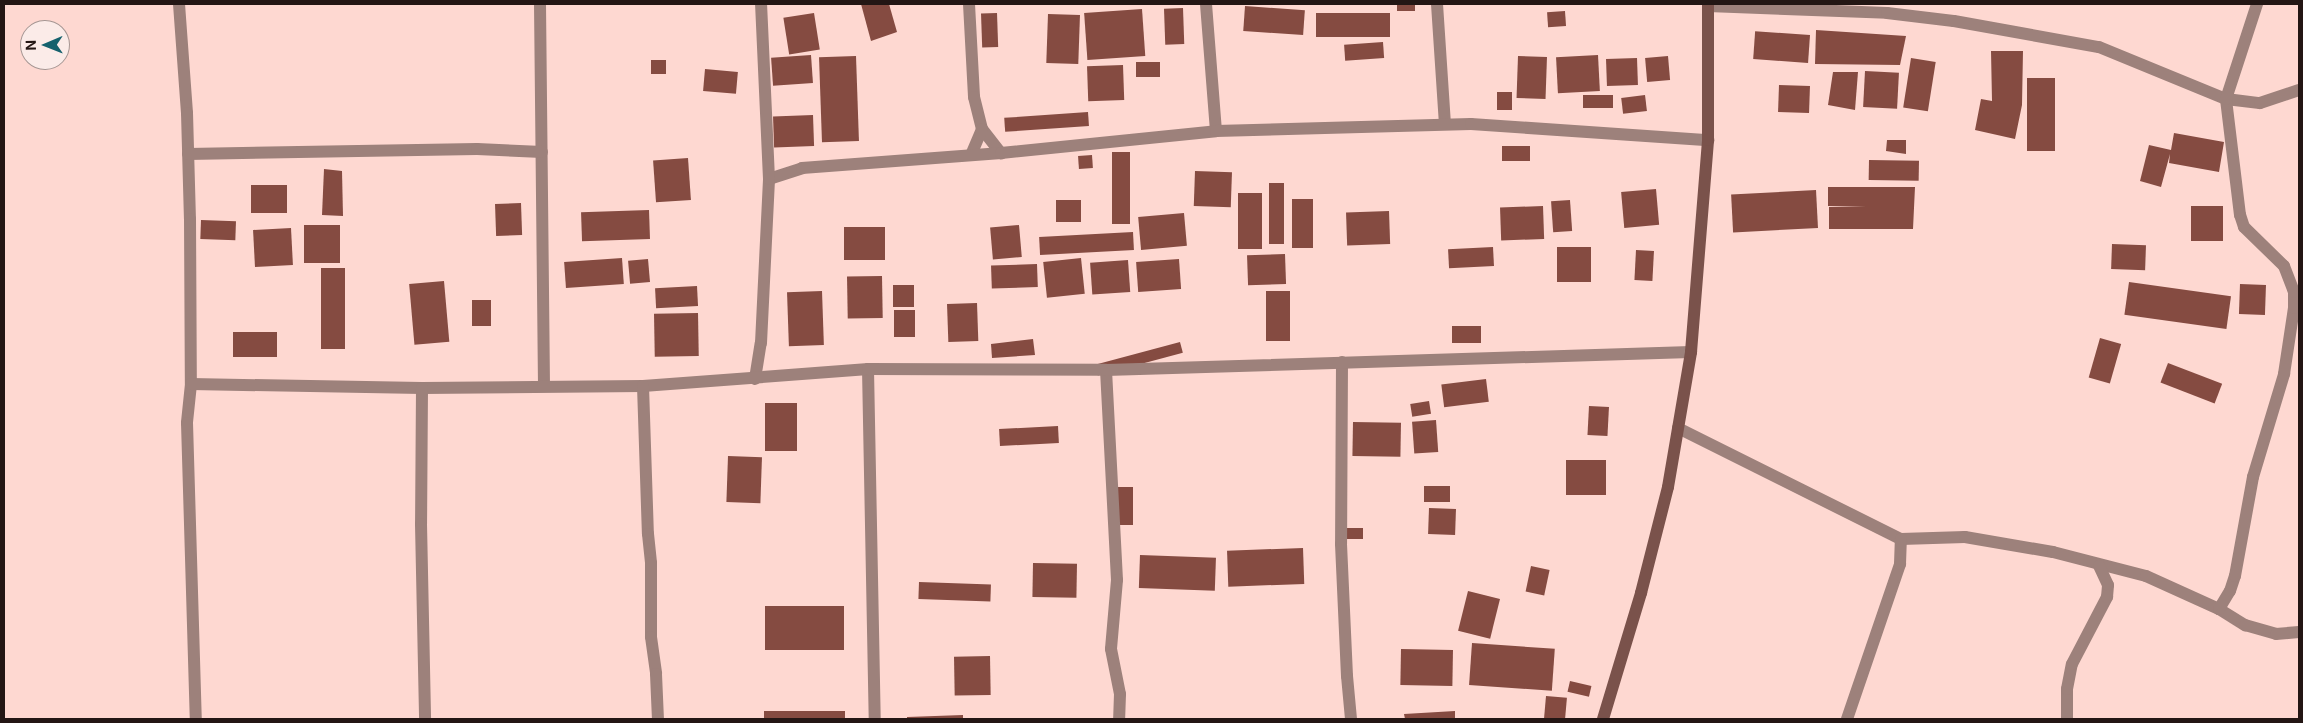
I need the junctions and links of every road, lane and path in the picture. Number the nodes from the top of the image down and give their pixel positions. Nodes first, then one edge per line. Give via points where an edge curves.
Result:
1 (179, 4) edge
2 (540, 4) edge
3 (761, 4) edge
4 (969, 4) edge
5 (1206, 4) edge
6 (1436, 4) edge
7 (2257, 4) edge
8 (1708, 5) edge
9 (2299, 90) edge
10 (2226, 100) junction
11 (1445, 123) junction
12 (982, 129) junction
13 (1216, 131) junction
14 (1708, 140) junction
15 (542, 152) junction
16 (1001, 153) junction
17 (188, 154) junction
18 (971, 155) junction
19 (769, 179) junction
20 (1691, 352) junction
21 (1342, 362) junction
22 (868, 369) junction
23 (1106, 370) junction
24 (755, 379) junction
25 (191, 384) junction
26 (544, 386) junction
27 (643, 386) junction
28 (422, 388) junction
29 (1678, 428) junction
30 (1901, 538) junction
31 (2098, 566) junction
32 (2220, 609) junction
33 (2299, 632) edge
34 (196, 719) edge
35 (426, 719) edge
36 (658, 719) edge
37 (875, 719) edge
38 (1119, 719) edge
39 (1351, 719) edge
40 (1603, 719) edge
41 (1847, 719) edge
42 (2067, 719) edge

1 - 17 street
2 - 15 street
3 - 19 street
4 - 12 street via 974,97
5 - 13 street
6 - 11 street
7 - 10 street
8 - 10 street via 1887,13 2081,42
8 - 14 street
9 - 10 street via 2260,103
10 - 32 street via 2240,215 2244,227 2284,266 2294,292 2294,308 2284,374 2254,477 2235,576
11 - 13 street
11 - 14 street
12 - 16 street
12 - 18 street
13 - 16 street
14 - 20 street
15 - 17 street via 478,149
15 - 26 street
16 - 18 street
17 - 25 street
18 - 19 street via 802,168
19 - 24 street via 761,343
20 - 21 street
20 - 29 street
21 - 23 street
21 - 39 street via 1341,544
22 - 23 street
22 - 24 street
22 - 37 street
23 - 38 street via 1117,561 1111,649 1120,694
24 - 27 street
25 - 28 street
25 - 34 street via 187,423
26 - 27 street
26 - 28 street
27 - 36 street
28 - 35 street via 421,524
29 - 30 street
29 - 40 street via 1668,487 1644,584
30 - 31 street via 1966,537 2053,552
30 - 41 street via 1900,564
31 - 32 street via 2146,576
31 - 42 street via 2108,585 2108,597 2072,664 2067,689
32 - 33 street via 2245,625 2276,634

